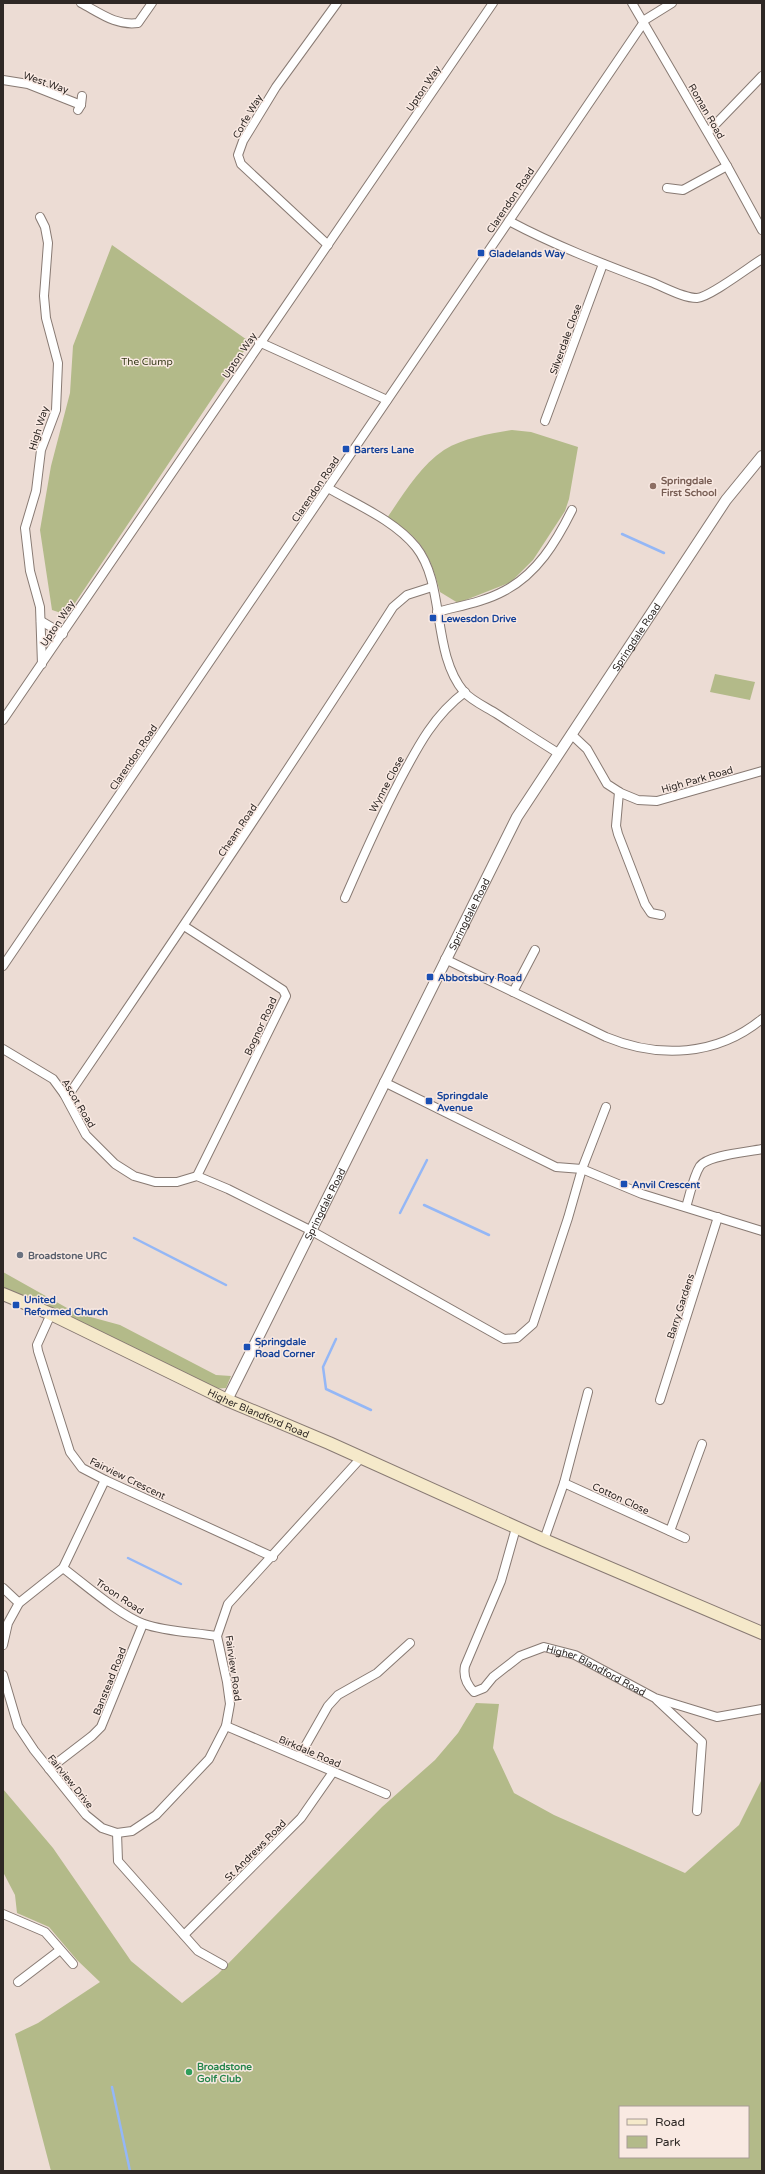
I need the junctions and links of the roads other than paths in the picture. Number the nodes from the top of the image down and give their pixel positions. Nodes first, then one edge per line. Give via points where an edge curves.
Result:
1 (82, 3) edge
2 (152, 3) edge
3 (337, 3) edge
4 (493, 3) edge
5 (632, 3) edge
6 (672, 3) edge
7 (643, 21) junction
8 (762, 76) edge
9 (3, 80) edge
10 (82, 96) dead end
11 (708, 132) junction
12 (727, 166) junction
13 (667, 188) dead end
14 (40, 217) dead end
15 (509, 220) junction
16 (762, 230) edge
17 (328, 245) junction
18 (762, 258) edge
19 (603, 264) junction
20 (259, 342) junction
21 (387, 400) junction
22 (545, 421) dead end
23 (762, 456) edge
24 (328, 488) junction
25 (572, 510) dead end
26 (432, 587) junction
27 (437, 612) junction
28 (41, 621) junction
29 (63, 634) junction
30 (42, 664) junction
31 (465, 692) junction
32 (3, 720) edge
33 (571, 734) junction
34 (558, 753) junction
35 (762, 771) edge
36 (619, 792) junction
37 (345, 898) dead end
38 (661, 915) dead end
39 (184, 926) junction
40 (535, 950) dead end
41 (445, 959) junction
42 (3, 966) edge
43 (513, 992) junction
44 (762, 1019) edge
45 (3, 1049) edge
46 (384, 1082) junction
47 (64, 1094) junction
48 (606, 1107) dead end
49 (762, 1149) edge
50 (582, 1169) junction
51 (198, 1176) junction
52 (686, 1207) junction
53 (718, 1217) junction
54 (310, 1230) junction
55 (762, 1231) edge
56 (3, 1294) edge
57 (51, 1314) junction
58 (588, 1392) dead end
59 (226, 1400) junction
60 (660, 1400) dead end
61 (702, 1444) dead end
62 (360, 1459) junction
63 (105, 1480) junction
64 (564, 1483) junction
65 (516, 1528) junction
66 (670, 1531) junction
67 (685, 1538) dead end
68 (544, 1540) junction
69 (273, 1557) junction
70 (63, 1568) junction
71 (3, 1588) edge
72 (19, 1603) junction
73 (143, 1624) junction
74 (762, 1633) edge
75 (217, 1636) junction
76 (410, 1643) dead end
77 (3, 1645) edge
78 (3, 1675) edge
79 (655, 1698) junction
80 (762, 1709) edge
81 (226, 1726) junction
82 (299, 1757) junction
83 (49, 1770) junction
84 (333, 1772) junction
85 (386, 1794) dead end
86 (697, 1811) dead end
87 (117, 1833) junction
88 (3, 1914) edge
89 (184, 1935) junction
90 (60, 1950) junction
91 (73, 1964) dead end
92 (223, 1965) dead end
93 (18, 1982) dead end

1 - 2 street via 115,22 126,24 138,23
3 - 17 street, Corfe Way via 276,87 243,141 238,155 241,164
4 - 17 street, Upton Way
5 - 7 street, Roman Road
6 - 7 street
7 - 11 street, Roman Road
7 - 15 street, Clarendon Road
8 - 11 street
9 - 10 street, West Way via 28,84 79,108
11 - 12 street, Roman Road
12 - 13 street via 683,190
12 - 16 street, Roman Road
14 - 28 street, High Way via 48,243 44,296 46,318 58,363 56,410 41,450 36,491 24,528
15 - 19 street via 540,237
15 - 21 street, Clarendon Road
17 - 20 street, Upton Way
18 - 19 street via 709,294 698,298
19 - 22 street, Silverdale Close
20 - 21 street
20 - 29 street, Upton Way
21 - 24 street, Clarendon Road
23 - 33 street, Springdale Road via 726,500
24 - 26 street via 393,526 415,546 425,561
24 - 42 street, Clarendon Road
25 - 27 street via 551,547 536,567 520,582 488,598
26 - 27 street
26 - 39 street, Cheam Road via 407,594 393,607 288,771
27 - 31 street via 454,676
28 - 29 street
28 - 30 street, High Way
29 - 30 street, Upton Way
30 - 32 street, Upton Way
31 - 34 street
31 - 37 street, Wynne Close via 449,704 422,738 375,827
33 - 34 street, Springdale Road
33 - 36 street, High Park Road via 587,749 607,784
34 - 41 street, Springdale Road via 517,817
35 - 36 street, High Park Road via 657,801 638,800
36 - 38 street via 616,826 618,834 645,904 651,913
39 - 47 street, Cheam Road via 72,1090
39 - 51 street, Bognor Road via 283,990 286,996
40 - 43 street
41 - 43 street
41 - 46 street, Springdale Road
43 - 44 street via 625,1045 649,1050 680,1052 711,1046 742,1034
45 - 47 street, Ascot Road via 53,1079
46 - 50 street via 556,1167
46 - 54 street, Springdale Road
47 - 51 street, Ascot Road via 86,1135 115,1164 134,1176 155,1182 177,1182
48 - 50 street
49 - 52 street via 704,1162
50 - 52 street via 642,1194
50 - 54 street via 533,1324 517,1338 504,1339
51 - 54 street
52 - 53 street
53 - 55 street
53 - 60 street, Barry Gardens
54 - 59 street, Springdale Road
56 - 57 main road, Higher Blandford Road
57 - 59 main road, Higher Blandford Road
57 - 63 street, Fairview Crescent via 37,1345 70,1452 82,1468
58 - 64 street
59 - 62 main road, Higher Blandford Road via 329,1443
61 - 66 street
62 - 65 main road, Higher Blandford Road
62 - 69 street, Fairview Road
63 - 69 street, Fairview Crescent
63 - 70 street
64 - 66 street, Cotton Close
64 - 68 street
65 - 68 main road, Higher Blandford Road
65 - 79 street, Higher Blandford Road via 501,1581 467,1657 464,1672 469,1687 474,1692 479,1691 520,1656 544,1648 575,1655
66 - 67 street, Cotton Close
68 - 74 main road, Higher Blandford Road
69 - 75 street, Fairview Road via 228,1604
70 - 72 street
70 - 73 street, Troon Road
71 - 72 street
72 - 77 street via 8,1623
73 - 75 street, Troon Road
73 - 83 street, Banstead Road via 101,1727
75 - 81 street, Fairview Road via 230,1704
76 - 82 street via 377,1673 338,1695 328,1706
78 - 83 street, Fairview Drive via 18,1726
79 - 80 street, Higher Blandford Road via 717,1717
79 - 86 street via 702,1742
81 - 82 street, Birkdale Road
81 - 87 street, Fairview Road via 209,1759 156,1816 132,1831
82 - 84 street, Birkdale Road
83 - 87 street, Fairview Drive via 86,1815 102,1828
84 - 85 street, Birkdale Road
84 - 89 street, St Andrews Road via 301,1818
87 - 89 street via 118,1861
88 - 90 street via 45,1932
89 - 92 street via 198,1951
90 - 91 street
90 - 93 street

